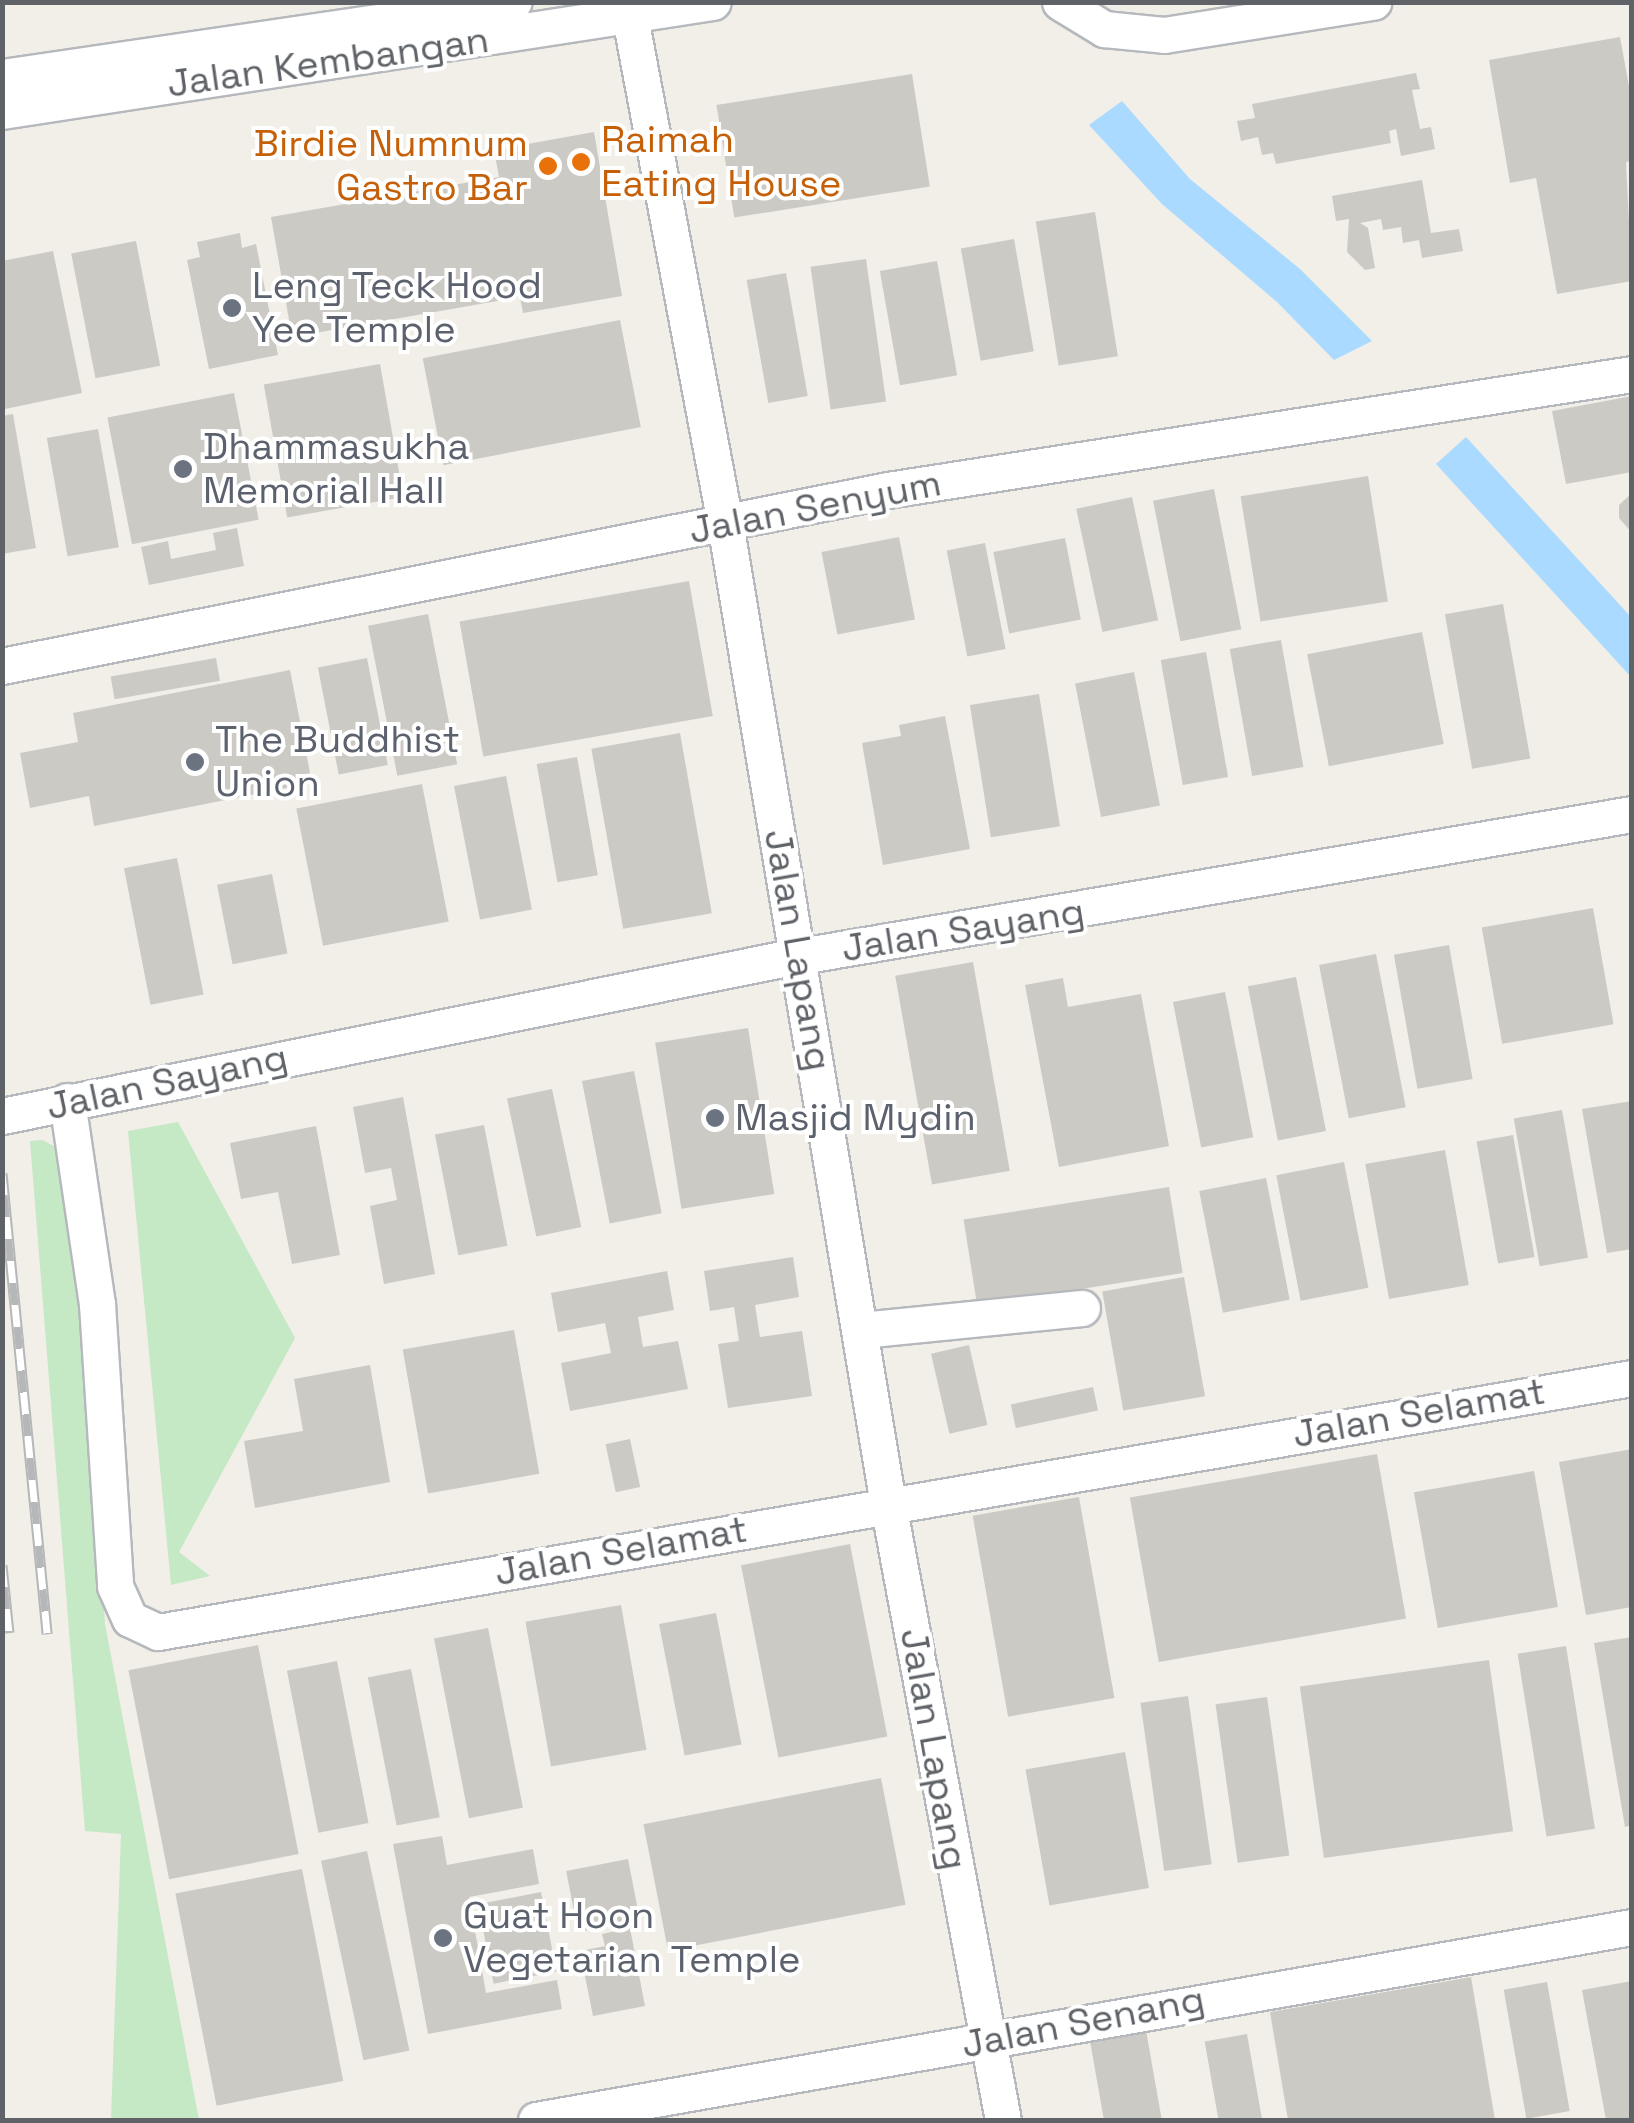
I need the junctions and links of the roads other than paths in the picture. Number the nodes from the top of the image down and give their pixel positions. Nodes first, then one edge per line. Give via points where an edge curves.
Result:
1 (514, 2) edge
2 (712, 2) edge
3 (1060, 2) edge
4 (1373, 2) edge
5 (630, 17) junction
6 (2, 77) edge
7 (2, 111) edge
8 (1632, 374) edge
9 (725, 523) junction
10 (2, 666) edge
11 (1632, 814) edge
12 (800, 956) junction
13 (66, 1101) junction
14 (2, 1116) edge
15 (1082, 1308) dead end
16 (861, 1330) junction
17 (1632, 1378) edge
18 (888, 1504) junction
19 (1632, 1927) edge
20 (988, 2040) junction
21 (536, 2120) edge
22 (1003, 2120) edge

1 - 6 street, Jalan Kembangan
2 - 5 street, Jalan Kembangan
3 - 4 street via 1104,29 1164,35
5 - 7 street, Jalan Kembangan
5 - 9 street, Jalan Lapang
8 - 9 street, Jalan Senyum via 1144,448
9 - 10 street, Jalan Senyum
9 - 12 street, Jalan Lapang
11 - 12 street, Jalan Sayang
12 - 13 street, Jalan Sayang
12 - 16 street, Jalan Lapang
13 - 14 street, Jalan Sayang
13 - 18 street, Jalan Selamat via 96,1304 115,1586 130,1619 158,1632 200,1627
15 - 16 street
16 - 18 street, Jalan Lapang
17 - 18 street, Jalan Selamat
18 - 20 street, Jalan Lapang
19 - 20 street, Jalan Senang
20 - 21 street, Jalan Senang
20 - 22 street, Jalan Lapang

